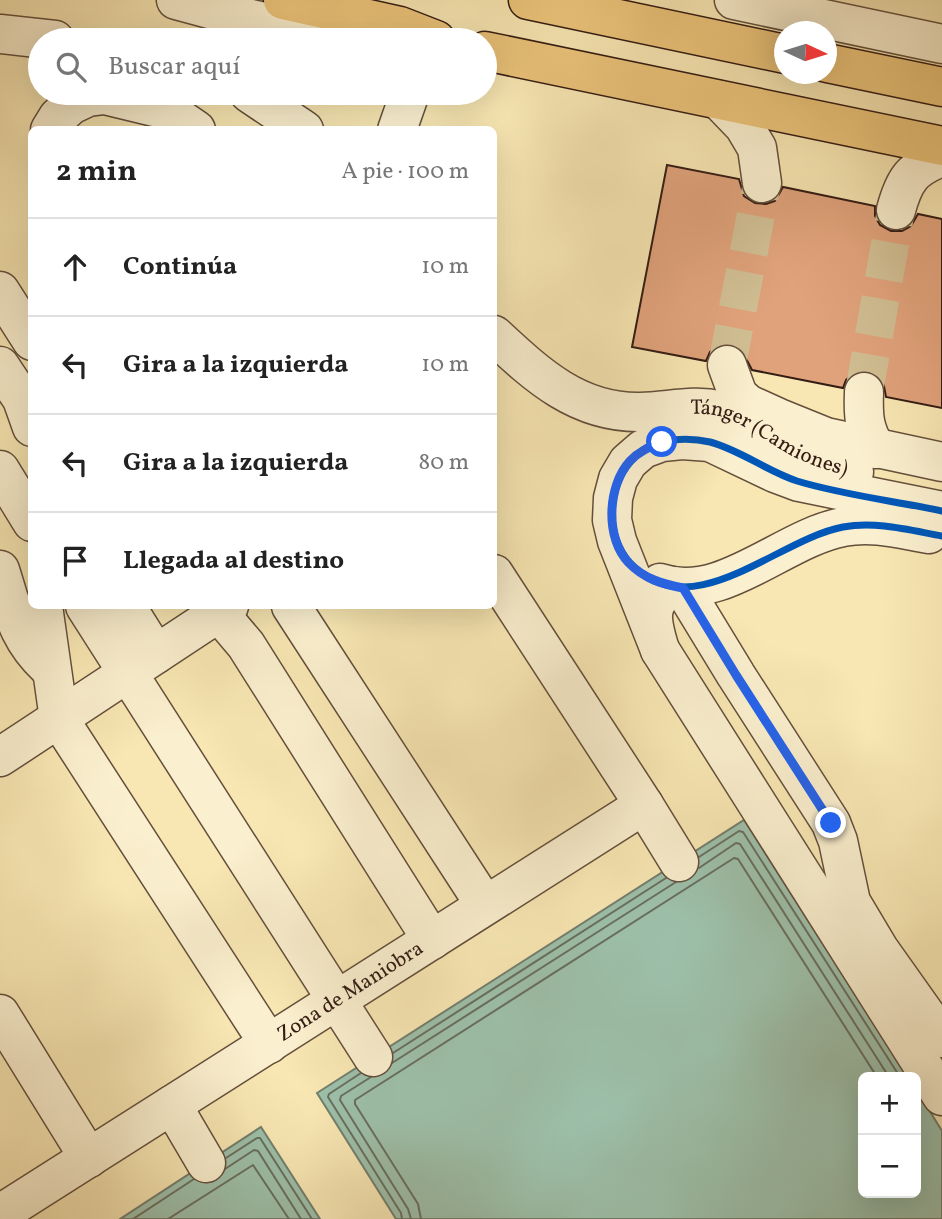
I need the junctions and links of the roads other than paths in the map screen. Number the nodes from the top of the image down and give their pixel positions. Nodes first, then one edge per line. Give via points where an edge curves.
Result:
1 (176, 0) edge
2 (284, 0) edge
3 (528, 0) edge
4 (734, 0) edge
5 (292, 28) edge
6 (405, 28) edge
7 (0, 34) edge
8 (28, 37) edge
9 (942, 44) edge
10 (774, 52) edge
11 (497, 54) edge
12 (837, 65) edge
13 (942, 88) edge
14 (719, 100) junction
15 (71, 105) edge
16 (146, 105) edge
17 (267, 105) edge
18 (406, 105) edge
19 (814, 120) junction
20 (52, 126) edge
21 (191, 126) edge
22 (298, 126) edge
23 (398, 126) edge
24 (942, 146) edge
25 (942, 157) edge
26 (896, 210) tunnel mouth
27 (0, 291) edge
28 (28, 335) edge
29 (497, 338) edge
30 (0, 366) edge
31 (863, 392) tunnel mouth
32 (0, 402) edge
33 (669, 409) junction
34 (721, 411) junction
35 (28, 416) edge
36 (779, 418) junction
37 (28, 447) edge
38 (876, 449) junction
39 (942, 462) edge
40 (0, 470) edge
41 (942, 489) edge
42 (942, 511) edge
43 (28, 518) edge
44 (942, 537) edge
45 (626, 561) junction
46 (0, 570) edge
47 (497, 580) edge
48 (678, 587) junction
49 (43, 609) edge
50 (88, 609) edge
51 (127, 609) edge
52 (219, 609) edge
53 (221, 609) edge
54 (293, 609) edge
55 (660, 650) junction
56 (142, 663) junction
57 (52, 670) junction
58 (59, 719) junction
59 (0, 757) edge
60 (644, 805) junction
61 (679, 862) dead end
62 (485, 905) junction
63 (432, 940) junction
64 (337, 1000) junction
65 (0, 1014) edge
66 (942, 1038) edge
67 (269, 1044) junction
68 (373, 1057) dead end
69 (942, 1096) edge
70 (172, 1105) junction
71 (89, 1158) junction
72 (206, 1163) dead end
73 (0, 1214) edge

1 - 5 street
2 - 6 main road
3 - 10 main road
4 - 9 street
7 - 8 street
11 - 14 main road
12 - 13 main road
14 - 19 main road
14 - 19 street via 757,148 762,183 773,142 782,133
15 - 20 street
16 - 21 street via 167,110
17 - 22 street
18 - 23 street
19 - 24 main road
25 - 26 street via 926,163 903,186
27 - 28 street
29 - 33 street, Tánger (Camiones) via 531,370 572,396 618,410
30 - 35 street
31 - 38 street via 867,434
32 - 37 street
33 - 34 street, Tánger (Camiones)
33 - 36 street via 712,391 727,365 738,395
34 - 36 street
34 - 41 street, Tánger (Camiones) via 819,461
36 - 38 street via 826,437
38 - 39 street
40 - 43 street
42 - 45 street via 799,481 710,442 662,442 643,449 618,479 612,520
44 - 48 street via 886,526 841,527 808,537 722,580
45 - 48 street via 652,580
45 - 55 street
46 - 57 street via 23,637
47 - 60 street
48 - 55 street via 661,593 653,611
48 - 66 street via 831,823 851,902
49 - 57 street
50 - 56 street
51 - 56 street
52 - 56 street
53 - 63 street
54 - 62 street
55 - 69 street
56 - 58 street
56 - 64 street
57 - 58 street
58 - 59 street
58 - 67 street
60 - 61 street
60 - 62 street, Zona de Maniobra
62 - 63 street, Zona de Maniobra
63 - 64 street, Zona de Maniobra
64 - 67 street, Zona de Maniobra
64 - 68 street
65 - 71 street
67 - 70 street, Zona de Maniobra
70 - 71 street, Zona de Maniobra
70 - 72 street
71 - 73 street, Zona de Maniobra

